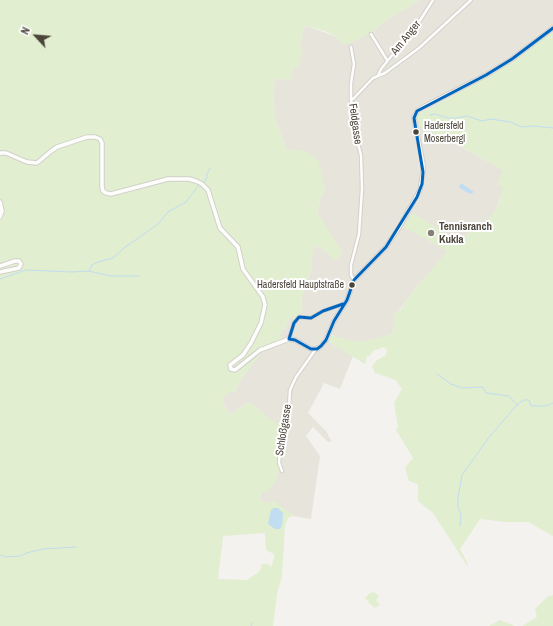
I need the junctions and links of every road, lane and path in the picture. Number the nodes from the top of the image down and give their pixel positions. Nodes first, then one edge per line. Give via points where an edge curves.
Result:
1 (433, 0) edge
2 (471, 0) edge
3 (553, 28) edge
4 (371, 34) dead end
5 (351, 47) dead end
6 (387, 60) junction
7 (378, 75) junction
8 (351, 99) junction
9 (0, 152) edge
10 (0, 202) edge
11 (0, 217) edge
12 (0, 266) edge
13 (0, 272) edge
14 (354, 280) junction
15 (343, 304) junction
16 (289, 339) junction
17 (317, 349) junction
18 (282, 471) dead end

1 - 6 street, Am Anger
2 - 7 street, Feldgasse via 419,48
3 - 14 street via 491,73 417,111 414,118 423,164 420,190 386,247
4 - 6 street
5 - 8 street via 354,64
6 - 7 street, Am Anger
7 - 8 street, Feldgasse
8 - 14 street, Feldgasse via 362,168 360,226 351,265
9 - 16 street via 37,163 58,147 87,137 95,137 102,143 102,187 106,193 112,194 168,179 189,179 202,184 208,190 220,228 238,247 242,266 263,298 261,323 251,343 243,355 231,364 231,368 237,369 260,350
10 - 11 street
12 - 13 street via 15,261 21,264 18,268
14 - 15 street
15 - 16 street via 311,318 299,317 294,323
15 - 17 street via 326,340
16 - 17 street via 311,349
17 - 18 street, Schloßgasse via 290,390 287,427 280,449 279,462

